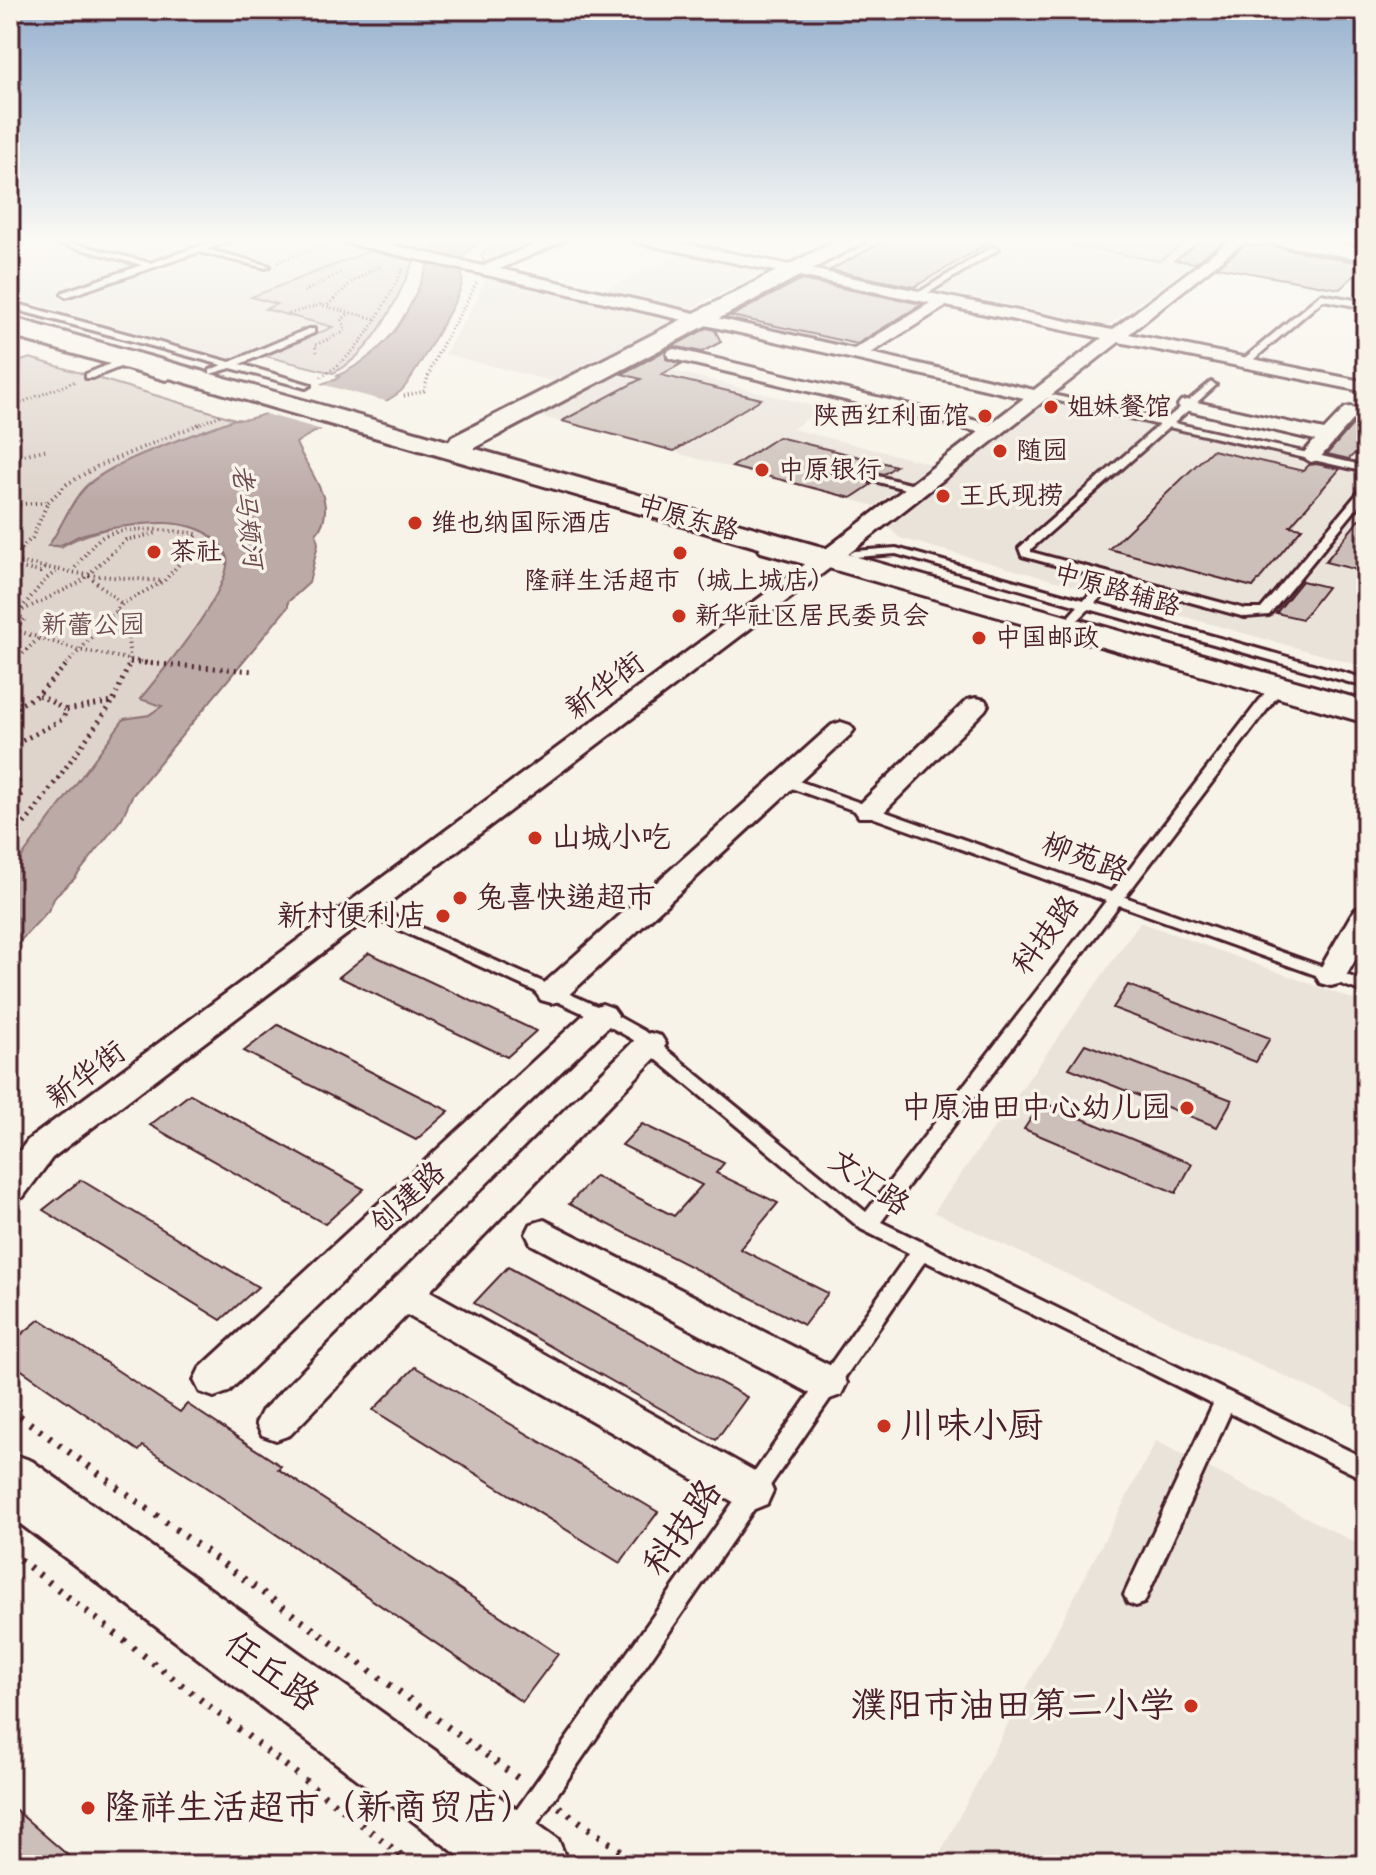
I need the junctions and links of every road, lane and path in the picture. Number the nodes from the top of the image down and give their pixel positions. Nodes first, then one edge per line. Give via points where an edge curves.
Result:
1 (15, 326) edge
2 (51, 326) edge
3 (78, 326) edge
4 (344, 326) edge
5 (372, 326) edge
6 (455, 326) edge
7 (690, 326) edge
8 (725, 326) edge
9 (904, 326) edge
10 (1064, 326) edge
11 (1129, 326) edge
12 (1288, 326) edge
13 (311, 331) dead end
14 (10, 333) edge
15 (1115, 336) junction
16 (317, 352) dead end
17 (675, 354) dead end
18 (856, 355) junction
19 (126, 361) junction
20 (1244, 363) junction
21 (222, 369) junction
22 (89, 376) joint
23 (321, 377) dead end
24 (1366, 387) edge
25 (1199, 395) joint
26 (284, 396) junction
27 (404, 396) dead end
28 (1038, 396) junction
29 (10, 400) edge
30 (19, 403) junction
31 (12, 406) edge
32 (221, 415) dead end
33 (350, 420) junction
34 (1166, 424) junction
35 (993, 430) junction
36 (462, 443) junction
37 (48, 449) dead end
38 (1311, 456) junction
39 (10, 458) edge
40 (834, 468) dead end
41 (1366, 469) edge
42 (918, 489) junction
43 (1366, 490) edge
44 (48, 502) junction
45 (10, 505) edge
46 (159, 532) junction
47 (835, 557) junction
48 (10, 562) edge
49 (60, 569) junction
50 (73, 570) junction
51 (88, 575) junction
52 (1114, 578) junction
53 (164, 581) junction
54 (122, 604) junction
55 (23, 610) junction
56 (1081, 610) junction
57 (117, 611) junction
58 (15, 630) junction
59 (10, 635) edge
60 (39, 638) junction
61 (79, 650) junction
62 (132, 662) junction
63 (10, 666) edge
64 (255, 671) dead end
65 (1366, 683) edge
66 (1277, 687) junction
67 (38, 695) junction
68 (1366, 698) edge
69 (113, 702) junction
70 (976, 705) dead end
71 (10, 710) edge
72 (66, 710) junction
73 (1366, 712) edge
74 (841, 730) dead end
75 (10, 747) edge
76 (10, 770) edge
77 (785, 781) junction
78 (869, 811) junction
79 (10, 820) edge
80 (11, 838) edge
81 (1115, 898) junction
82 (364, 908) junction
83 (1366, 915) edge
84 (1331, 976) junction
85 (1366, 988) edge
86 (552, 993) junction
87 (602, 1015) junction
88 (650, 1044) junction
89 (10, 1188) edge
90 (868, 1224) junction
91 (544, 1234) dead end
92 (921, 1252) junction
93 (404, 1295) junction
94 (214, 1380) dead end
95 (827, 1383) junction
96 (1225, 1401) junction
97 (10, 1409) edge
98 (276, 1423) dead end
99 (1366, 1470) edge
100 (10, 1480) edge
101 (752, 1491) junction
102 (10, 1552) edge
103 (1136, 1595) dead end
104 (527, 1836) edge
105 (414, 1865) edge
106 (640, 1865) edge

1 - 19 main road, 中原东路
2 - 21 main road, 中原东路
3 - 21 lane
4 - 16 path via 346,331 315,345
5 - 23 path via 341,367
6 - 27 path via 430,366 424,391
7 - 36 main road
8 - 18 street
9 - 18 street
10 - 15 street
11 - 15 street, 新华街
12 - 20 lane
13 - 21 lane
14 - 19 lane
15 - 20 street
15 - 28 street, 新华街
17 - 35 street
18 - 28 street
19 - 22 lane
19 - 26 main road, 中原东路
20 - 24 street
21 - 26 main road, 中原东路
22 - 30 path
25 - 34 lane
25 - 38 street via 1340,424
26 - 33 main road, 中原东路
28 - 34 lane
28 - 35 street, 新华街
29 - 30 path
30 - 31 path
32 - 44 path via 98,466
33 - 36 main road, 中原东路
33 - 47 main road, 中原东路
34 - 38 lane
34 - 52 lane via 1025,548 1026,554
35 - 42 street, 新华街
36 - 47 main road, 中原东路
37 - 39 path
38 - 41 lane
40 - 42 lane
42 - 47 street, 新华街
43 - 52 lane via 1265,612 1245,613
44 - 45 path
44 - 48 path via 32,538
46 - 50 path via 99,537
46 - 51 path via 126,540
46 - 53 path via 198,534
47 - 56 main road, 中原东路
47 - 66 main road, 中原东路
47 - 82 street, 新华街
48 - 49 path via 40,572
49 - 50 path
49 - 55 path
50 - 51 path
51 - 53 path
51 - 54 path
51 - 55 path
52 - 56 lane
53 - 54 path
54 - 57 path
55 - 58 path via 16,615 25,619
56 - 65 lane, 中原路辅路
56 - 68 main road, 中原东路
57 - 61 path
57 - 62 path
58 - 59 path
58 - 60 path
60 - 61 path
60 - 63 path
61 - 62 path
61 - 67 path
62 - 64 path
62 - 69 path
66 - 73 main road, 中原东路
66 - 81 lane, 科技路
67 - 71 path
67 - 72 path
69 - 72 path
69 - 80 path
70 - 78 street
72 - 75 path via 63,719
74 - 77 street
76 - 79 path via 22,794
77 - 78 lane, 柳苑路
77 - 86 street
78 - 81 lane, 柳苑路
81 - 84 lane, 柳苑路
81 - 90 lane, 科技路
82 - 86 lane, 文汇路
82 - 89 street, 新华街 via 40,1149
83 - 84 street
84 - 85 lane, 柳苑路
86 - 87 lane, 文汇路
87 - 88 lane, 文汇路
87 - 94 street, 创建路
88 - 90 lane, 文汇路
88 - 93 street
90 - 92 lane, 文汇路
91 - 95 street
92 - 95 lane, 科技路
92 - 96 lane, 文汇路
93 - 98 street
93 - 101 street
95 - 101 lane, 科技路
96 - 99 lane, 文汇路
96 - 103 lane
97 - 104 path
100 - 104 main road, 任丘路
101 - 104 lane, 科技路
102 - 105 path
104 - 106 path

